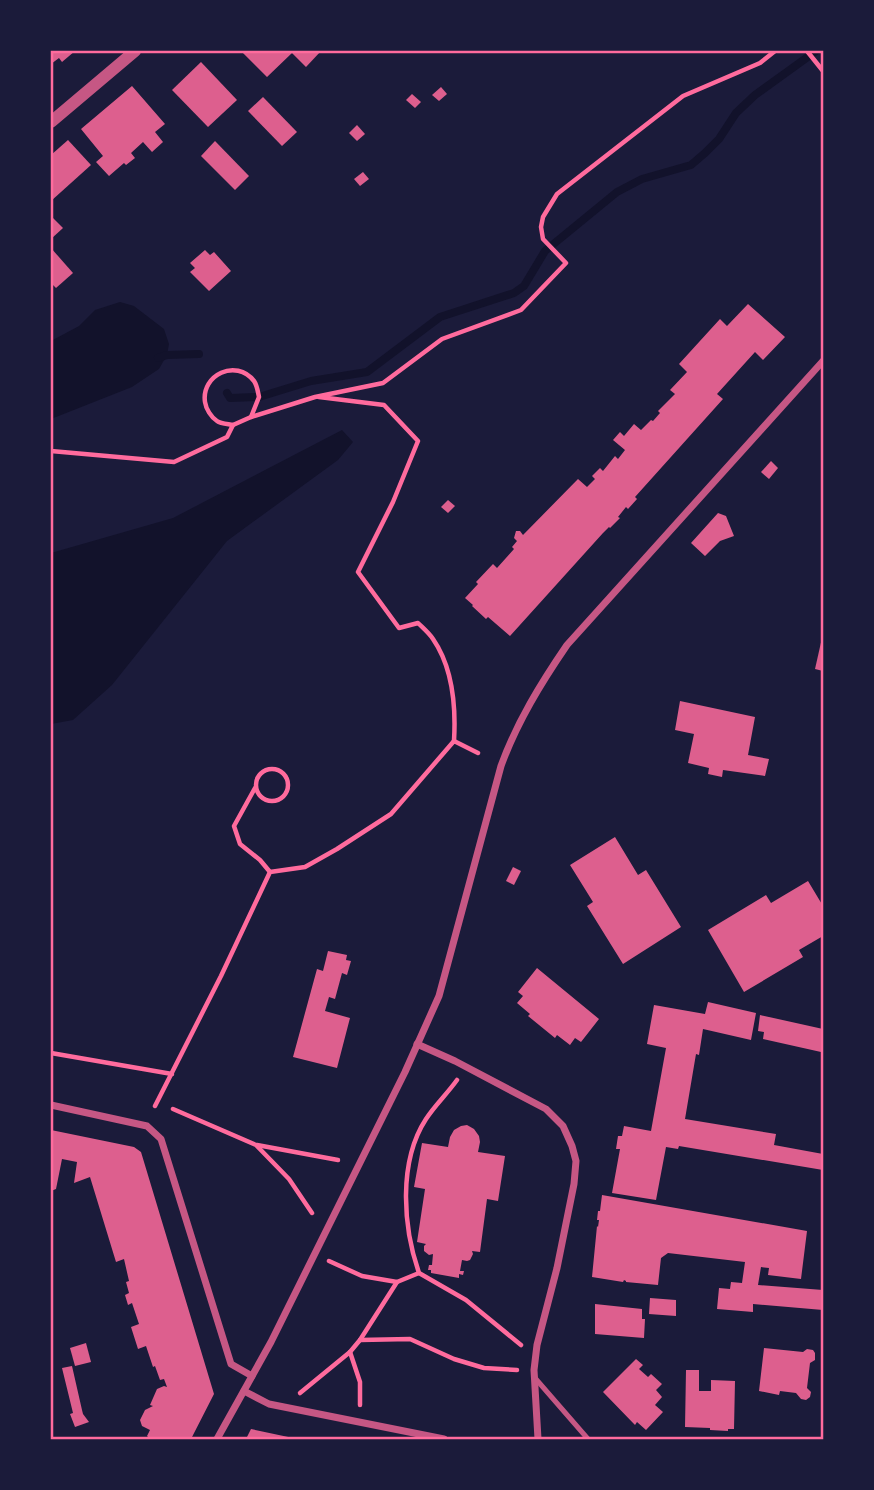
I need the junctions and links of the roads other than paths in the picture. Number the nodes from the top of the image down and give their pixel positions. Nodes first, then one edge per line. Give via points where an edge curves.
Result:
1 (135, 51) edge
2 (51, 122) edge
3 (823, 362) edge
4 (417, 1044) junction
5 (51, 1105) edge
6 (252, 1376) junction
7 (535, 1378) junction
8 (244, 1391) junction
9 (217, 1439) edge
10 (444, 1439) edge
11 (538, 1439) edge
12 (588, 1439) edge

1 - 2 street
3 - 4 street via 567,645 545,677 504,757 439,996
4 - 6 street
4 - 7 street via 546,1109 563,1126 572,1146 574,1184 537,1345
5 - 6 street via 147,1126 160,1139 231,1364
6 - 8 street
7 - 11 street
7 - 12 lane
8 - 9 street
8 - 10 street via 269,1404

